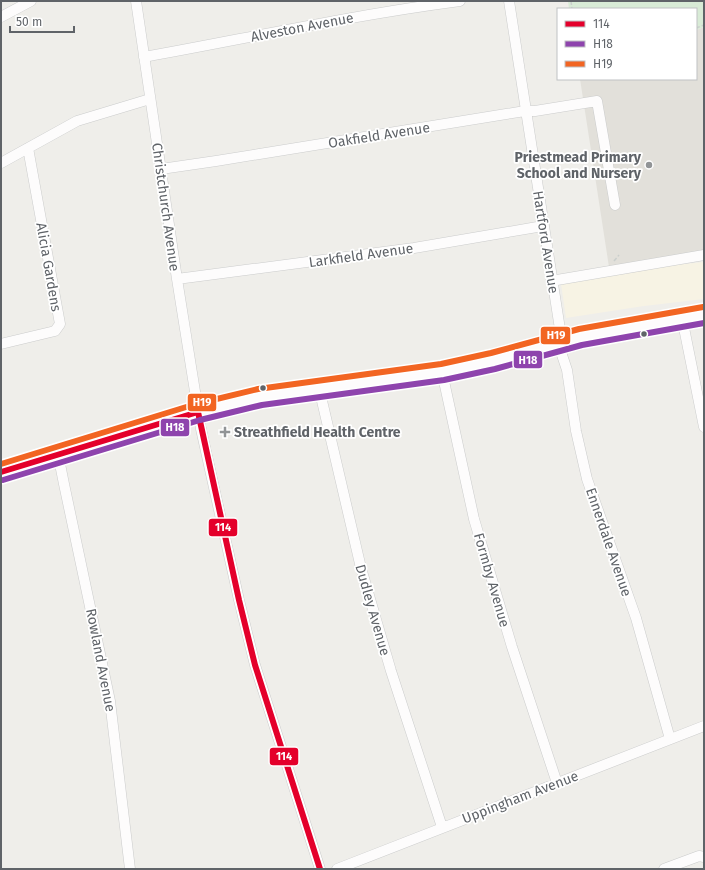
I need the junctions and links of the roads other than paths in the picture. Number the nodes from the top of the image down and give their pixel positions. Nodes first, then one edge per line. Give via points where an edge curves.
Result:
1 (31, 1) edge
2 (136, 1) edge
3 (460, 1) edge
4 (509, 1) edge
5 (1, 17) edge
6 (144, 57) junction
7 (150, 98) junction
8 (526, 110) junction
9 (28, 148) junction
10 (1, 163) edge
11 (161, 169) junction
12 (615, 205) dead end
13 (544, 226) junction
14 (704, 255) edge
15 (177, 279) junction
16 (551, 281) junction
17 (704, 315) edge
18 (682, 318) junction
19 (560, 342) junction
20 (1, 344) edge
21 (442, 372) junction
22 (319, 388) junction
23 (198, 412) junction
24 (704, 427) edge
25 (58, 454) junction
26 (1, 472) edge
27 (704, 726) edge
28 (670, 739) junction
29 (557, 783) junction
30 (442, 827) junction
31 (704, 857) edge
32 (130, 869) edge
33 (320, 869) edge
34 (337, 869) edge
35 (664, 869) edge

1 - 5 street
2 - 6 street, Christchurch Avenue
3 - 6 street, Alveston Avenue via 416,6
4 - 8 street, Hartford Avenue
6 - 7 street, Christchurch Avenue
7 - 9 street via 77,121
7 - 11 street, Christchurch Avenue
8 - 11 street, Oakfield Avenue
8 - 12 street, Oakfield Avenue via 536,111 597,101
8 - 13 street, Hartford Avenue
9 - 10 street
9 - 20 street, Alicia Gardens via 60,324 55,331
11 - 15 street, Christchurch Avenue
13 - 15 street, Larkfield Avenue via 414,248
13 - 16 street, Hartford Avenue
14 - 16 street
15 - 23 street, Christchurch Avenue
16 - 19 street, Hartford Avenue
17 - 18 street
18 - 19 street
18 - 24 street
19 - 21 street
19 - 28 street, Ennerdale Avenue via 587,479 636,618
21 - 22 street
21 - 29 street, Formby Avenue via 474,519 512,647
22 - 23 street via 260,397
22 - 30 street, Dudley Avenue via 361,568 390,671
23 - 25 street
23 - 33 street, Christchurch Avenue via 255,665
25 - 26 street
25 - 32 street, Rowland Avenue via 110,701
27 - 28 street, Uppingham Avenue
28 - 29 street, Uppingham Avenue
29 - 30 street, Uppingham Avenue
30 - 34 street, Uppingham Avenue
31 - 35 street via 699,856

